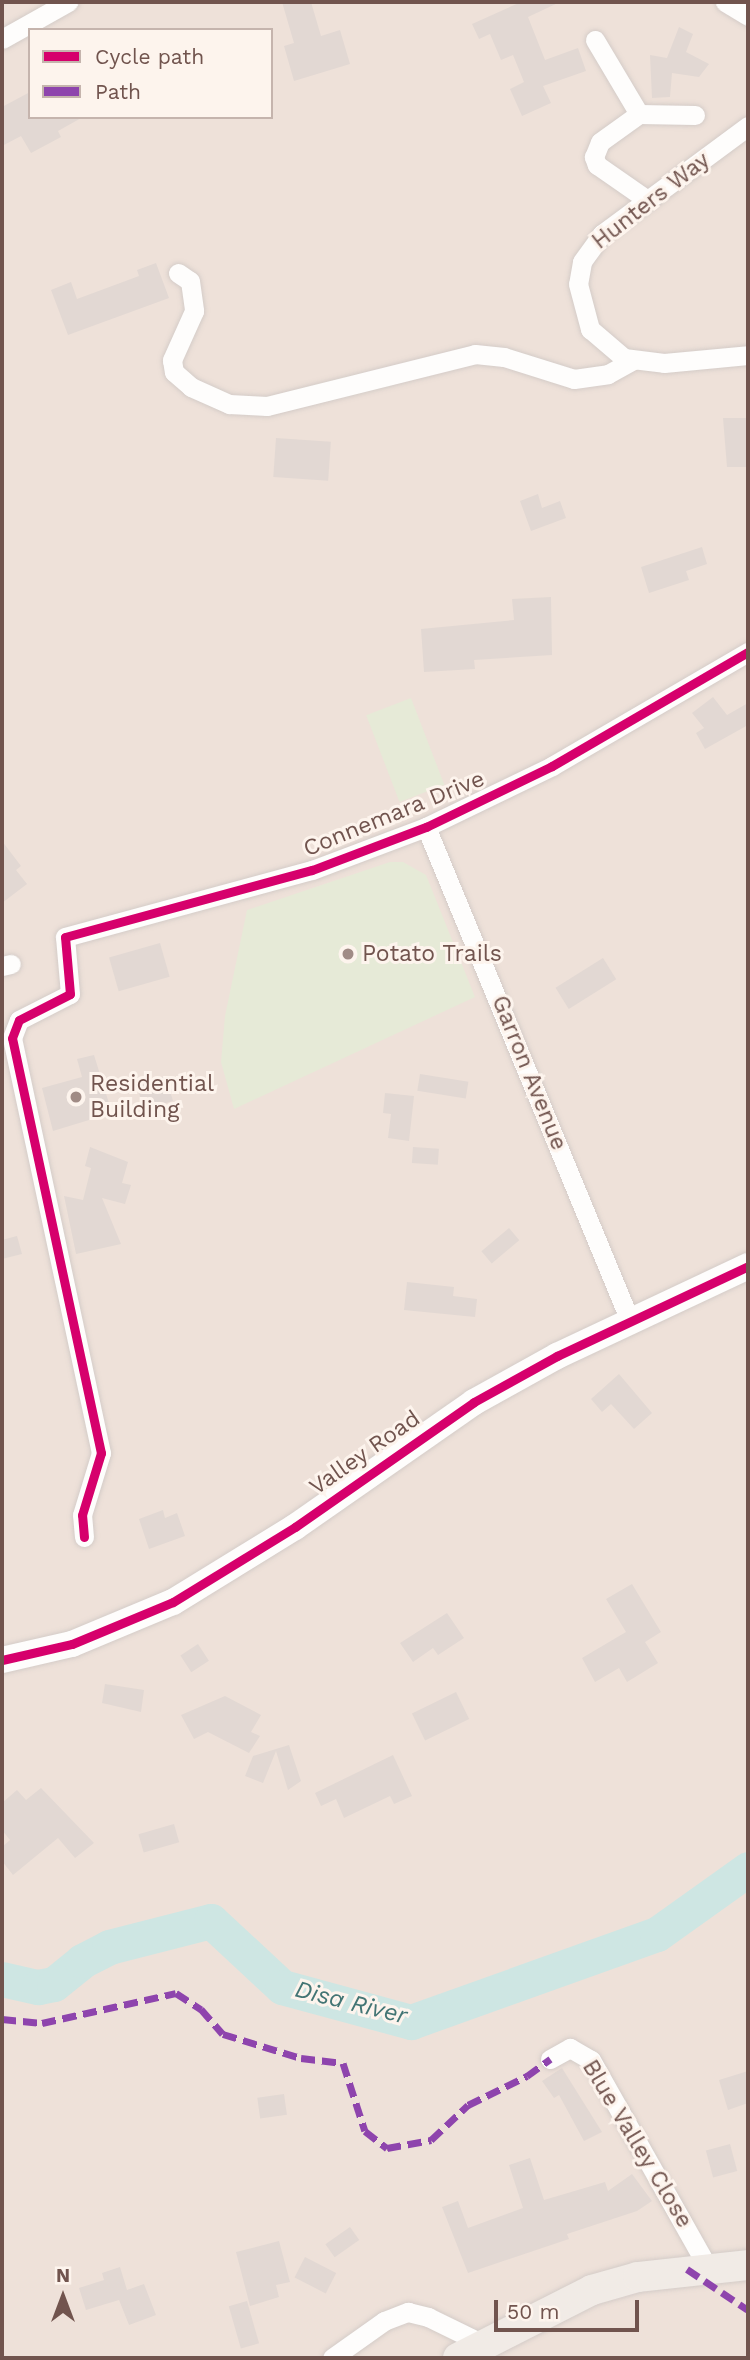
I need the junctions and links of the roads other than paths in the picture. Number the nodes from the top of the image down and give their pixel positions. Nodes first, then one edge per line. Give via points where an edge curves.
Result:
1 (68, 2) edge
2 (725, 2) edge
3 (748, 16) edge
4 (2, 39) edge
5 (595, 40) dead end
6 (639, 114) junction
7 (695, 115) dead end
8 (748, 126) edge
9 (646, 200) junction
10 (178, 272) dead end
11 (748, 355) edge
12 (633, 360) junction
13 (748, 652) edge
14 (426, 827) junction
15 (748, 1266) edge
16 (629, 1321) junction
17 (84, 1537) dead end
18 (2, 1660) edge
19 (550, 2059) dead end
20 (748, 2265) edge
21 (708, 2267) junction
22 (470, 2351) edge
23 (332, 2358) edge

1 - 4 street
2 - 3 street
5 - 6 street
6 - 7 street
6 - 9 street via 605,136 594,157 609,177
8 - 9 street, Hunters Way
9 - 12 street, Hunters Way via 588,250 578,274 590,329 613,352
10 - 12 street via 190,281 194,312 172,360 174,372 191,387 229,404 267,407 475,354 504,357 574,379 608,374
11 - 12 street, Hunters Way via 664,363
13 - 14 street, Connemara Drive via 551,766
14 - 16 street, Garron Avenue
14 - 17 street, Connemara Drive via 312,870 69,934 64,946 71,974 68,998 22,1018 12,1038 101,1452 82,1515
15 - 16 street, Valley Road
16 - 18 street, Valley Road via 474,1402 275,1540 173,1602 72,1644
19 - 21 street, Blue Valley Close via 570,2048 591,2060
20 - 21 main road
21 - 22 main road via 638,2277 592,2290
22 - 23 street via 428,2317 408,2312 384,2321

